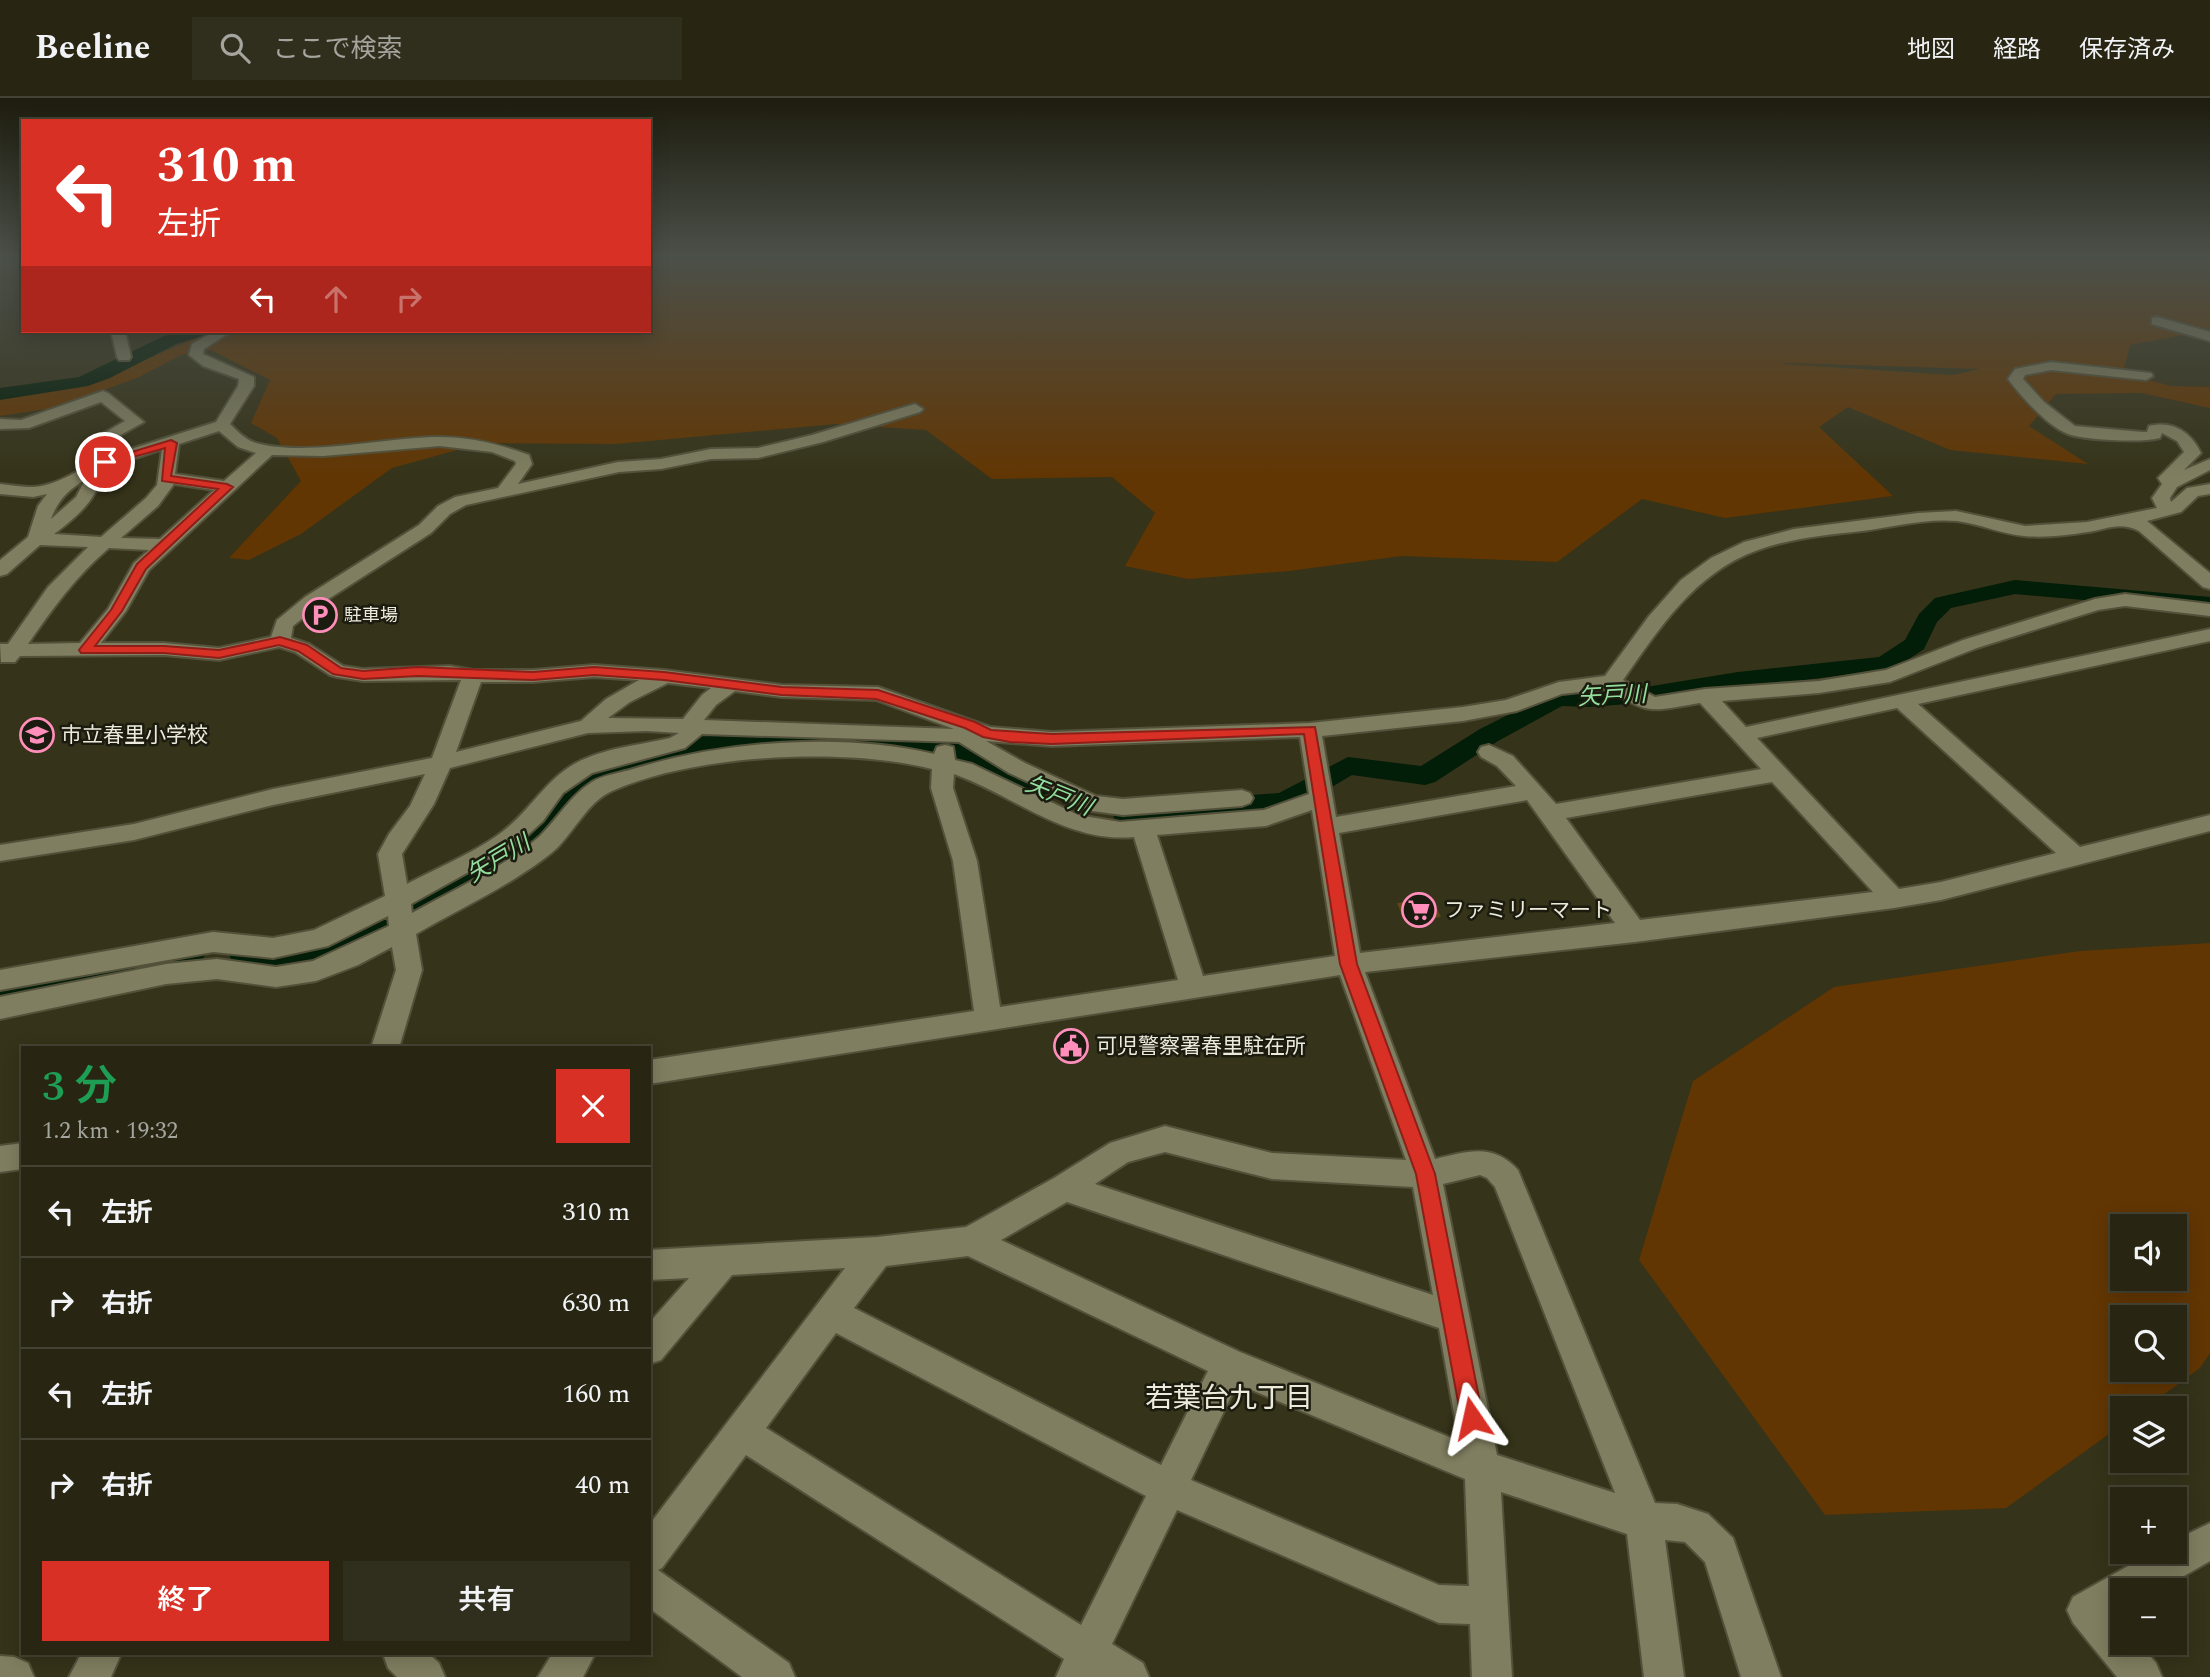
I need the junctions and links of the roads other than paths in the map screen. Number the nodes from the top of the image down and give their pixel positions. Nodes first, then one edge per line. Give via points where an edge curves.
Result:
1 (2186, 330) edge
2 (118, 333) edge
3 (222, 333) edge
4 (2210, 337) edge
5 (124, 357) dead end
6 (2146, 376) dead end
7 (915, 409) dead end
8 (0, 424) edge
9 (222, 425) junction
10 (171, 443) junction
11 (269, 449) junction
12 (124, 455) junction
13 (2210, 464) edge
14 (96, 468) junction
15 (165, 478) junction
16 (2170, 484) junction
17 (62, 486) junction
18 (227, 487) junction
19 (2210, 489) edge
20 (1, 491) edge
21 (503, 494) junction
22 (2167, 511) junction
23 (2132, 520) junction
24 (36, 539) junction
25 (102, 542) junction
26 (162, 545) junction
27 (0, 570) edge
28 (2210, 583) edge
29 (2210, 610) edge
30 (2210, 635) edge
31 (280, 640) junction
32 (7, 650) edge
33 (85, 650) junction
34 (0, 666) edge
35 (473, 676) junction
36 (664, 676) junction
37 (1611, 682) junction
38 (730, 685) junction
39 (1705, 696) junction
40 (1902, 701) junction
41 (588, 726) junction
42 (697, 728) junction
43 (1310, 730) junction
44 (968, 735) junction
45 (1740, 735) junction
46 (1489, 752) dead end
47 (707, 758) junction
48 (439, 764) junction
49 (943, 765) junction
50 (1777, 774) junction
51 (1532, 791) junction
52 (1323, 797) junction
53 (1242, 798) dead end
54 (1550, 813) junction
55 (2210, 823) edge
56 (1327, 827) junction
57 (1143, 830) junction
58 (0, 853) edge
59 (2075, 857) junction
60 (1894, 899) junction
61 (398, 900) junction
62 (403, 930) junction
63 (1635, 932) junction
64 (1349, 964) junction
65 (0, 981) edge
66 (1194, 990) junction
67 (0, 1008) edge
68 (988, 1018) junction
69 (386, 1046) edge
70 (651, 1072) edge
71 (21, 1156) edge
72 (0, 1159) edge
73 (1426, 1174) junction
74 (1065, 1188) junction
75 (970, 1241) junction
76 (877, 1252) junction
77 (724, 1261) junction
78 (651, 1265) edge
79 (831, 1313) junction
80 (1452, 1317) junction
81 (651, 1346) edge
82 (1229, 1364) junction
83 (741, 1432) junction
84 (1482, 1468) junction
85 (1168, 1488) junction
86 (1644, 1521) junction
87 (2210, 1541) edge
88 (651, 1552) edge
89 (651, 1586) edge
90 (1489, 1605) junction
91 (101, 1655) edge
92 (403, 1655) edge
93 (575, 1655) edge
94 (1082, 1664) edge
95 (0, 1676) edge
96 (14, 1677) edge
97 (89, 1677) edge
98 (425, 1677) edge
99 (558, 1677) edge
100 (775, 1677) edge
101 (1129, 1677) edge
102 (1492, 1677) edge
103 (1664, 1677) edge
104 (1761, 1677) edge
105 (2142, 1677) edge

1 - 4 street
2 - 5 street
3 - 9 street via 197,347 196,355 212,366 247,377
6 - 16 street via 2052,366 2020,372 2015,379 2071,430 2143,437 2154,435 2158,428 2177,433 2193,453 2168,474
7 - 21 street via 758,453 711,454 618,467
8 - 12 street via 23,425 103,396 136,422 105,436
9 - 10 street
9 - 11 street via 248,446
10 - 12 street
10 - 15 street
11 - 18 street
11 - 21 street via 324,452 457,442 505,449 523,458 524,464
12 - 14 street
13 - 16 street
14 - 17 street
14 - 24 street via 88,496
15 - 18 street
15 - 25 street via 165,486 152,502
16 - 22 street via 2161,498
17 - 20 street via 33,492
17 - 24 street via 47,506
18 - 26 street
19 - 22 street via 2193,492
21 - 31 street via 444,510 425,529 312,601 284,624
22 - 23 street
23 - 28 street
23 - 37 street via 2025,531 1956,516 1919,518 1794,534 1750,546 1688,584
24 - 25 street
24 - 27 street
25 - 26 street
25 - 32 street
26 - 33 street via 141,567 116,611
29 - 39 street via 2125,600 2095,605 1970,644 1889,676
30 - 40 street
31 - 33 street via 219,654
31 - 35 street via 337,671
32 - 33 street
32 - 34 street
35 - 36 street via 594,671
35 - 48 street
36 - 38 street
36 - 41 street via 618,702
37 - 39 street via 1655,705
37 - 43 street via 1559,688 1510,706 1463,714
38 - 42 street via 709,700
38 - 44 street via 878,694 970,725
39 - 45 street
40 - 45 street
40 - 59 street
41 - 42 street
41 - 48 street
42 - 44 street
42 - 47 street
42 - 61 street via 677,743 584,768 555,788 509,839
43 - 44 street via 1052,739
43 - 52 street
44 - 49 street
44 - 53 street via 969,741 981,748 1092,803 1123,807
45 - 50 street
46 - 51 street via 1505,761
47 - 49 street via 812,750 898,753
47 - 62 street via 602,786 548,842 520,863
48 - 58 street via 273,797 134,832
48 - 61 street via 419,812 396,837 390,854
49 - 57 street via 974,773 1073,822
49 - 68 street via 942,788 965,861
50 - 54 street
50 - 60 street
51 - 54 street
51 - 56 street
52 - 56 street
52 - 57 street via 1266,818
54 - 63 street
55 - 59 street
56 - 64 street
57 - 66 street
59 - 60 street
60 - 63 street
61 - 62 street
61 - 65 street via 320,939 273,948 213,942
62 - 67 street via 316,971 276,978 217,969 166,974
62 - 69 street via 409,970
63 - 64 street
64 - 66 street
64 - 73 street
66 - 68 street
68 - 70 street
71 - 72 street
73 - 74 street via 1272,1166 1165,1139 1121,1152
73 - 80 street
73 - 86 street via 1480,1162 1498,1169 1507,1179
74 - 75 street
74 - 80 street
75 - 76 street
75 - 82 street
76 - 77 street
76 - 79 street
77 - 78 street
77 - 81 street
79 - 83 street
79 - 85 street
80 - 84 street
82 - 84 street
82 - 85 street
83 - 88 street
83 - 94 street
84 - 86 street
84 - 90 street
85 - 90 street via 1439,1604
85 - 94 street
86 - 103 street
86 - 104 street via 1695,1527 1720,1551
87 - 105 street via 2086,1609
89 - 100 street
90 - 102 street
91 - 97 street
92 - 98 street
93 - 99 street
94 - 101 street
95 - 96 street

